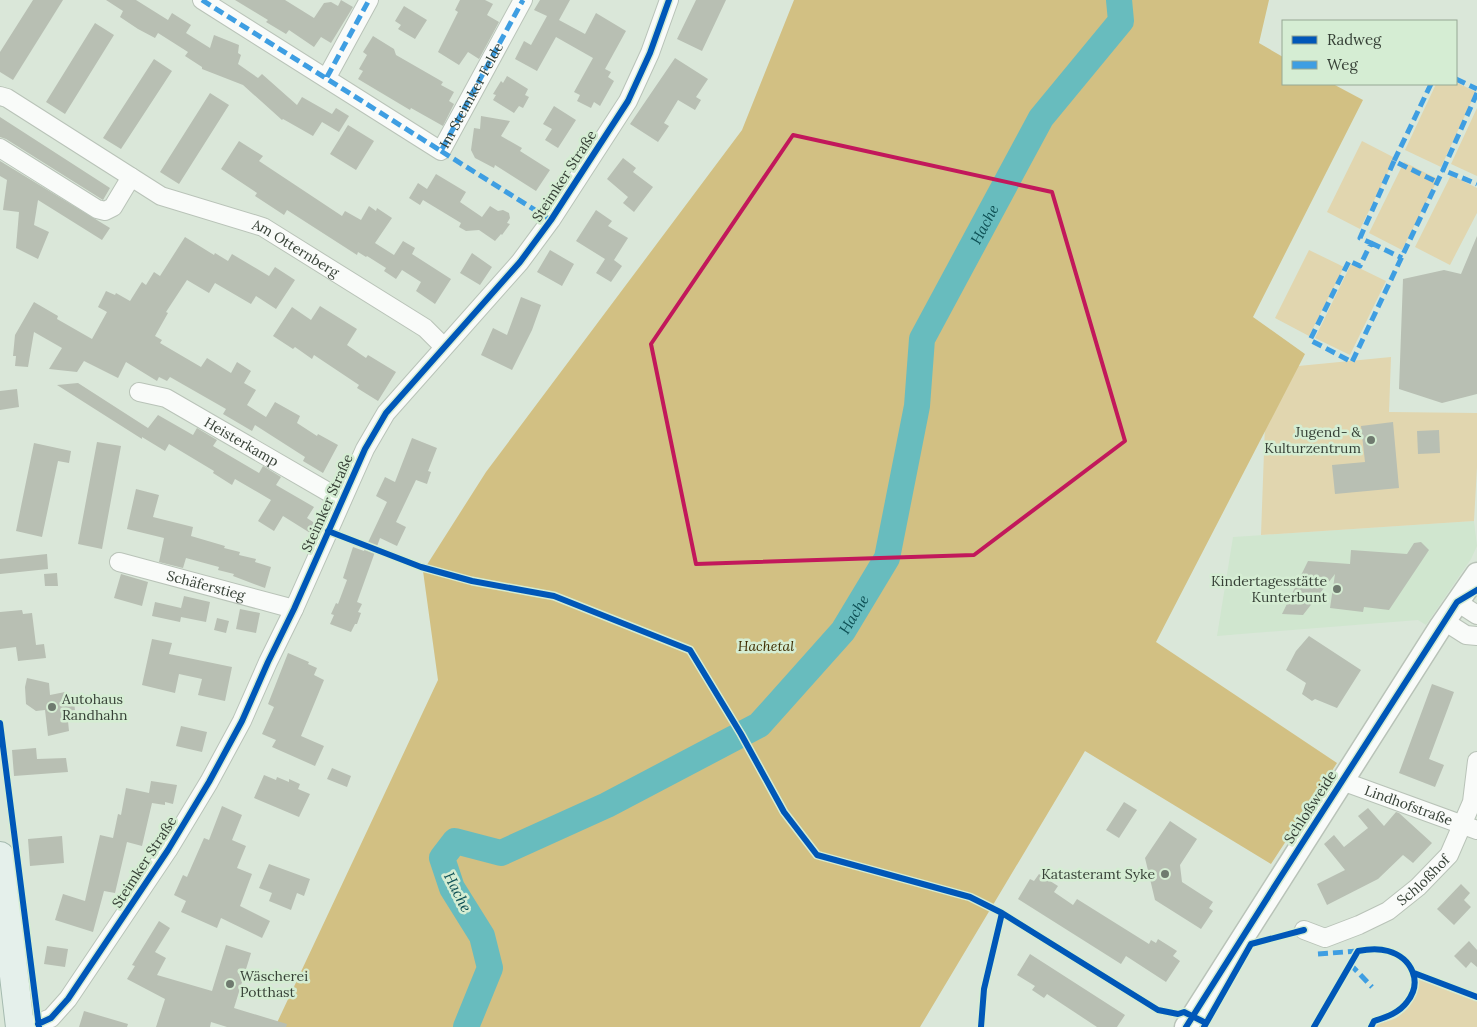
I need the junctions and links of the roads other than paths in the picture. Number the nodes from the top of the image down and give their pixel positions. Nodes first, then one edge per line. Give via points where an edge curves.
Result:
1 (202, 0) edge
2 (370, 0) edge
3 (523, 0) edge
4 (669, 0) edge
5 (327, 77) junction
6 (0, 96) edge
7 (0, 148) edge
8 (131, 177) junction
9 (444, 348) junction
10 (139, 392) dead end
11 (342, 500) junction
12 (119, 562) dead end
13 (1477, 574) edge
14 (1456, 602) junction
15 (294, 609) junction
16 (1477, 615) edge
17 (1444, 621) junction
18 (1477, 636) edge
19 (1477, 761) edge
20 (1342, 781) junction
21 (1470, 827) edge
22 (0, 856) edge
23 (1304, 930) dead end
24 (20, 1027) edge
25 (28, 1027) edge
26 (1186, 1027) edge

1 - 5 street, Im Steimker Felde
2 - 5 street
3 - 5 street, Im Steimker Felde via 442,151
4 - 9 street, Steimker Straße via 650,53 623,109 520,262
6 - 8 street, Am Otternberg
7 - 8 street via 105,211 113,207
8 - 9 street, Am Otternberg via 161,196 263,227 425,328
9 - 11 street, Steimker Straße via 386,413
10 - 11 street, Heisterkamp via 166,398
11 - 15 street, Steimker Straße
12 - 15 street, Schäferstieg
13 - 14 street, Schloßweide
14 - 16 street
14 - 17 street, Schloßweide
15 - 25 street, Steimker Straße via 242,721 168,850 68,999 50,1018
17 - 18 street via 1466,635
17 - 20 street, Schloßweide
19 - 21 street, Schloßhof
20 - 21 street, Lindhofstraße
20 - 26 street, Schloßweide
21 - 23 street, Schloßhof via 1418,887 1388,911 1325,938
22 - 24 main road

